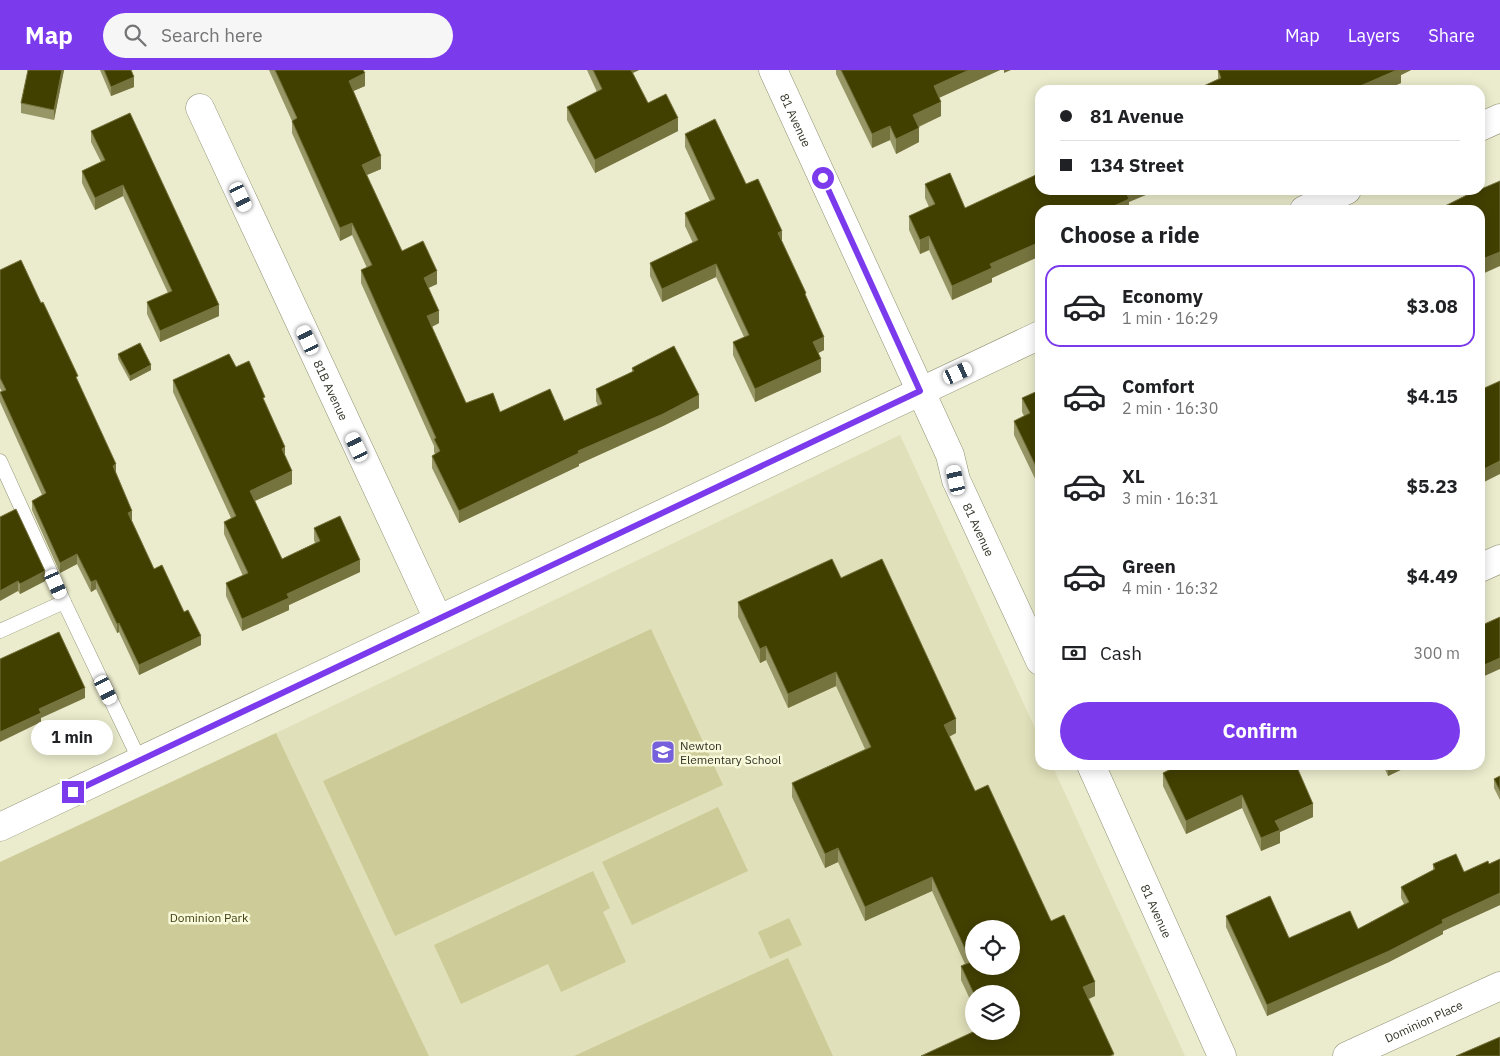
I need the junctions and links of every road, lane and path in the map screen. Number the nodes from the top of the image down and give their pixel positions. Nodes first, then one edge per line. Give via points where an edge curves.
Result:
1 (774, 70) edge
2 (200, 108) dead end
3 (1500, 118) edge
4 (1485, 125) edge
5 (1336, 195) edge
6 (1315, 205) edge
7 (1035, 337) edge
8 (920, 391) junction
9 (0, 461) edge
10 (1500, 559) edge
11 (1485, 566) edge
12 (64, 602) junction
13 (438, 619) junction
14 (0, 631) edge
15 (1035, 649) edge
16 (140, 761) junction
17 (1093, 770) edge
18 (0, 828) edge
19 (1500, 986) edge
20 (1222, 1056) edge
21 (1347, 1056) edge

1 - 8 street, 81 Avenue
2 - 13 street, 81B Avenue
3 - 4 street
5 - 6 street
7 - 8 street
8 - 13 street
8 - 15 street, 81 Avenue via 950,455 956,480
9 - 12 lane
10 - 11 street
12 - 14 lane
12 - 16 lane
13 - 16 street
16 - 18 street
17 - 20 street, 81 Avenue
19 - 21 street, Dominion Place

